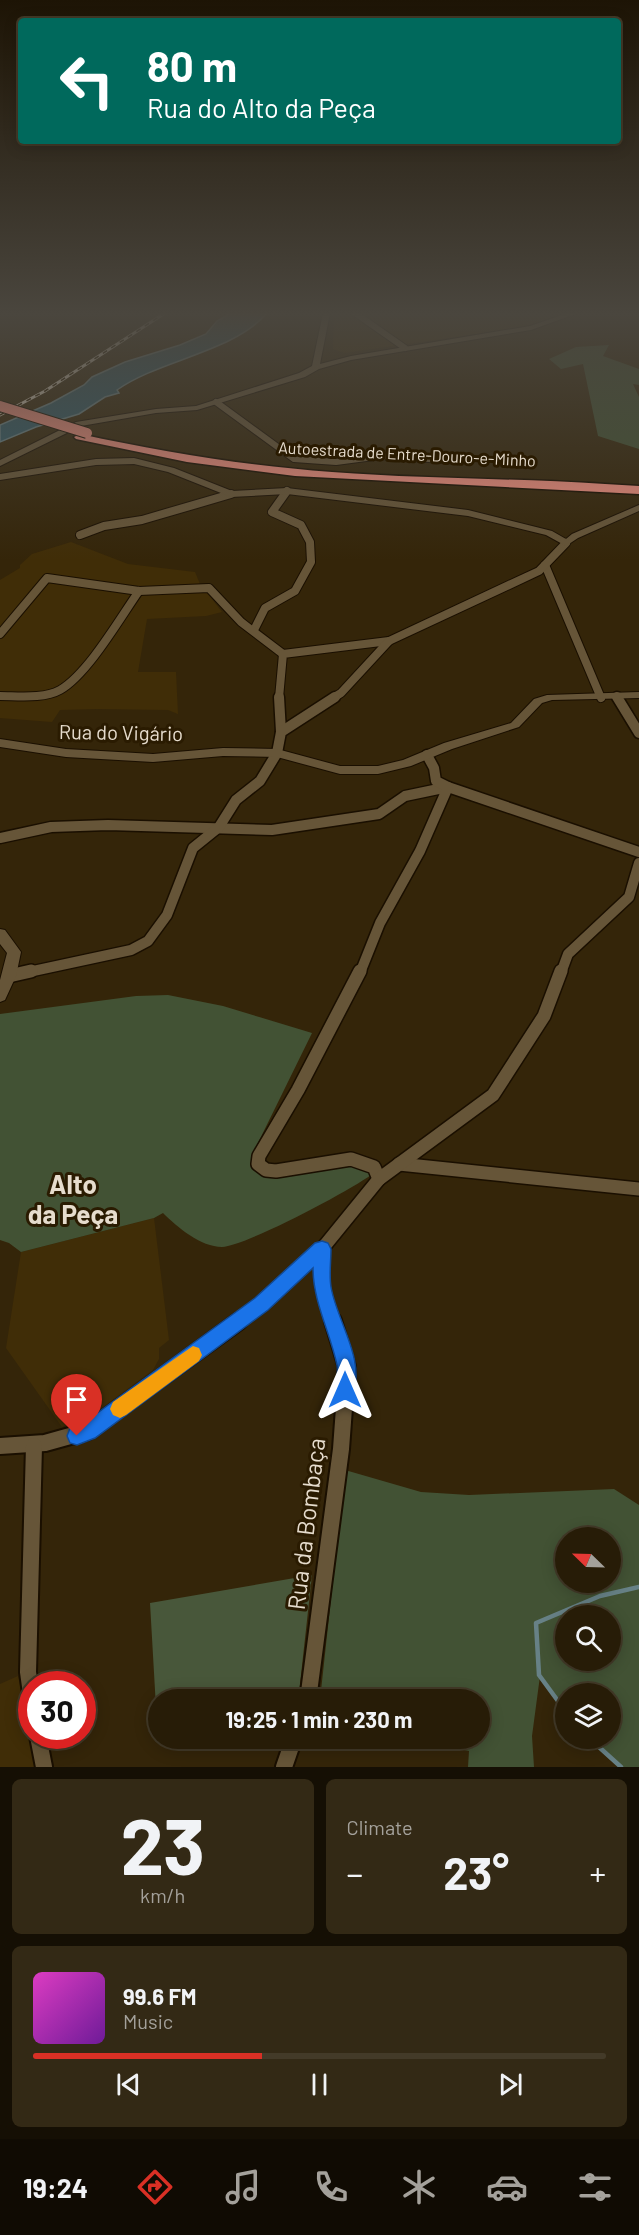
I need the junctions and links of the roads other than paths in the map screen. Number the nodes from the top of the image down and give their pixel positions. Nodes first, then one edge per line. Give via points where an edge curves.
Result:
1 (237, 395) edge
2 (216, 402) junction
3 (0, 406) edge
4 (0, 412) edge
5 (83, 435) junction
6 (460, 462) dead end
7 (0, 463) edge
8 (0, 477) edge
9 (639, 484) edge
10 (287, 490) junction
11 (639, 490) edge
12 (231, 494) junction
13 (639, 508) edge
14 (80, 535) dead end
15 (566, 543) junction
16 (545, 565) junction
17 (140, 591) junction
18 (254, 630) junction
19 (0, 634) edge
20 (388, 641) junction
21 (283, 654) junction
22 (639, 695) edge
23 (0, 696) edge
24 (617, 697) junction
25 (601, 698) junction
26 (281, 732) junction
27 (639, 733) edge
28 (0, 743) edge
29 (277, 753) junction
30 (427, 755) junction
31 (448, 787) junction
32 (219, 827) junction
33 (0, 838) edge
34 (639, 852) edge
35 (639, 863) edge
36 (0, 934) edge
37 (9, 976) junction
38 (0, 996) edge
39 (399, 1164) junction
40 (379, 1179) junction
41 (639, 1189) edge
42 (322, 1249) junction
43 (0, 1446) edge
44 (34, 1446) junction
45 (28, 1671) edge
46 (311, 1689) edge
47 (41, 1749) edge
48 (290, 1749) edge
49 (44, 1767) edge
50 (284, 1767) edge

1 - 2 street
2 - 6 street via 294,459 336,462 381,456
2 - 7 street via 79,424
3 - 5 highway, Autoestrada de Entre-Douro-e-Minho, bridge
4 - 5 highway, Autoestrada de Entre-Douro-e-Minho
5 - 9 highway, Autoestrada de Entre-Douro-e-Minho via 288,466
5 - 11 highway, Autoestrada de Entre-Douro-e-Minho via 158,454 285,472
8 - 12 street via 96,462 134,461 171,470
10 - 12 street
10 - 15 street via 468,513 549,533
10 - 18 street via 272,512 301,525 310,542 311,562 295,591 265,608
12 - 14 street
13 - 15 street
15 - 16 street
16 - 20 street via 459,610
16 - 25 street
17 - 18 street via 209,588 241,622
17 - 19 street via 47,578
17 - 23 street via 77,675 60,690
18 - 21 street
20 - 21 street
20 - 26 street via 341,693
21 - 26 street
22 - 24 street, Rua do Vigário
24 - 25 street, Rua do Vigário
24 - 27 street
25 - 30 street, Rua do Vigário via 551,698 538,702 515,725
26 - 29 street
28 - 29 street, Rua do Vigário via 66,753 153,758 223,752
29 - 30 street, Rua do Vigário via 340,770 378,770
29 - 32 street via 260,781 236,800
30 - 31 street via 436,781
31 - 32 street via 405,796 379,814 272,830
31 - 34 street
31 - 40 street via 420,851 380,923 359,975 259,1156 258,1164 276,1171 351,1159 374,1167
32 - 33 street via 51,827
32 - 37 street via 193,848 167,915 148,941 130,950
35 - 39 street via 629,897 568,954 544,1016 493,1095
36 - 37 street via 14,952
37 - 38 street
39 - 40 street
39 - 41 street
40 - 42 street
42 - 44 street via 262,1304 88,1431
42 - 46 street, Rua da Bombaça via 322,1287 347,1367 341,1449
43 - 44 street
44 - 45 street
47 - 49 street
48 - 50 street

